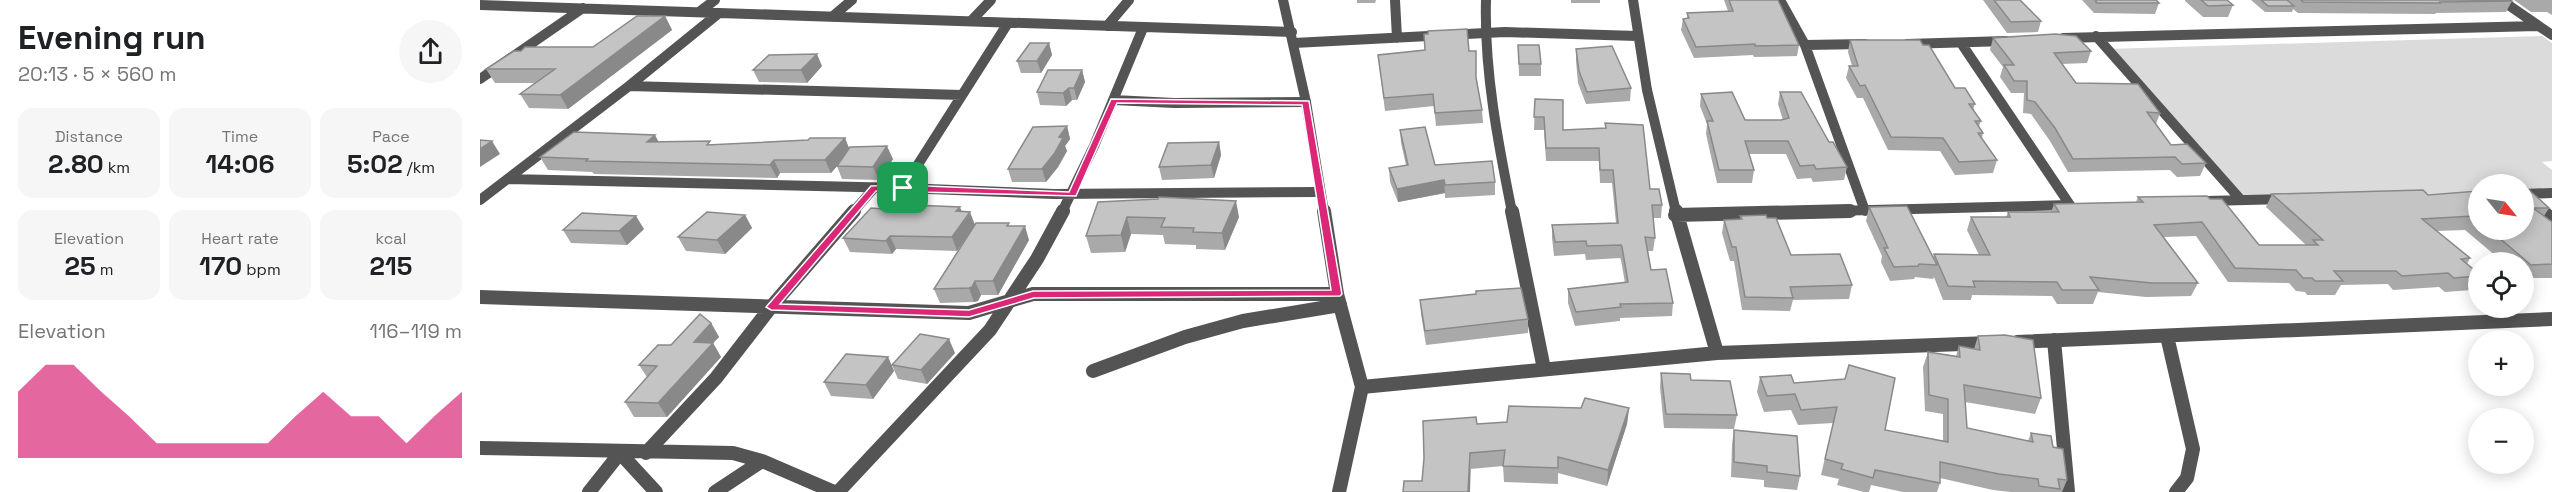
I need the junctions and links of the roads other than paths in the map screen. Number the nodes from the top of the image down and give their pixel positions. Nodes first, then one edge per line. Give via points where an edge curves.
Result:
1 (715, 0) edge
2 (852, 0) edge
3 (991, 0) edge
4 (1129, 0) edge
5 (1283, 0) edge
6 (1395, 0) edge
7 (1486, 0) edge
8 (1633, 0) edge
9 (1780, 0) edge
10 (2501, 0) edge
11 (480, 4) edge
12 (583, 8) junction
13 (699, 12) junction
14 (719, 13) junction
15 (832, 16) junction
16 (971, 21) junction
17 (1008, 23) junction
18 (1107, 26) junction
19 (2538, 26) junction
20 (1143, 28) junction
21 (1485, 33) junction
22 (1637, 36) junction
23 (2096, 36) junction
24 (2552, 36) edge
25 (1293, 38) junction
26 (1397, 38) junction
27 (2051, 39) edge
28 (2018, 40) edge
29 (1962, 43) junction
30 (1872, 44) edge
31 (1894, 44) edge
32 (1805, 45) junction
33 (480, 79) edge
34 (629, 86) junction
35 (962, 95) junction
36 (1114, 100) junction
37 (1306, 102) junction
38 (508, 179) junction
39 (874, 188) junction
40 (903, 188) junction
41 (1319, 192) junction
42 (2552, 193) edge
43 (1072, 194) junction
44 (2534, 195) edge
45 (2301, 199) edge
46 (480, 200) edge
47 (2241, 200) junction
48 (2196, 202) edge
49 (2534, 205) edge
50 (1866, 211) junction
51 (1675, 215) junction
52 (2552, 219) edge
53 (480, 297) edge
54 (1338, 300) junction
55 (1012, 301) junction
56 (771, 307) junction
57 (2552, 319) edge
58 (2167, 336) junction
59 (2054, 340) junction
60 (1717, 353) junction
61 (1544, 369) junction
62 (1093, 371) dead end
63 (1362, 387) junction
64 (480, 448) edge
65 (620, 453) junction
66 (646, 453) junction
67 (762, 460) junction
68 (589, 492) edge
69 (656, 492) edge
70 (715, 492) edge
71 (836, 492) edge
72 (1339, 492) edge
73 (2068, 492) edge
74 (2176, 492) edge

1 - 13 street
2 - 15 street
3 - 16 street
4 - 18 street
5 - 25 street
6 - 26 street
7 - 21 street
8 - 22 street
9 - 32 street
10 - 19 street
11 - 12 street
12 - 13 street
12 - 33 street
13 - 14 street
14 - 15 street
14 - 34 street
15 - 16 street
16 - 17 street
17 - 18 street
17 - 35 street
18 - 20 street
19 - 23 street
19 - 24 street
20 - 25 street
20 - 36 street
21 - 22 street
21 - 26 street
21 - 61 street via 1501,158
22 - 51 street
23 - 27 street
23 - 47 street
25 - 26 street
25 - 37 street
28 - 29 street
29 - 31 street
29 - 50 street via 2076,205
30 - 32 street
32 - 50 street
34 - 35 street
34 - 38 street
35 - 40 street
36 - 37 street
36 - 43 street
37 - 41 street
38 - 39 street
38 - 46 street
39 - 40 street
39 - 56 street
40 - 43 street
41 - 43 street
41 - 54 street
42 - 44 street
43 - 55 street
45 - 47 street
47 - 48 street
49 - 52 street
50 - 51 street
51 - 60 street
53 - 56 street
54 - 55 street via 1033,294
54 - 62 street via 1185,337
54 - 63 street
55 - 56 street via 969,314
55 - 71 street via 990,330
56 - 66 street via 716,378
57 - 58 street
58 - 59 street
58 - 74 street via 2193,449 2187,478
59 - 60 street
59 - 73 street
60 - 61 street
61 - 63 street
63 - 72 street
64 - 65 street
65 - 66 street
65 - 68 street
65 - 69 street
66 - 67 street via 733,453
67 - 70 street
67 - 71 street

